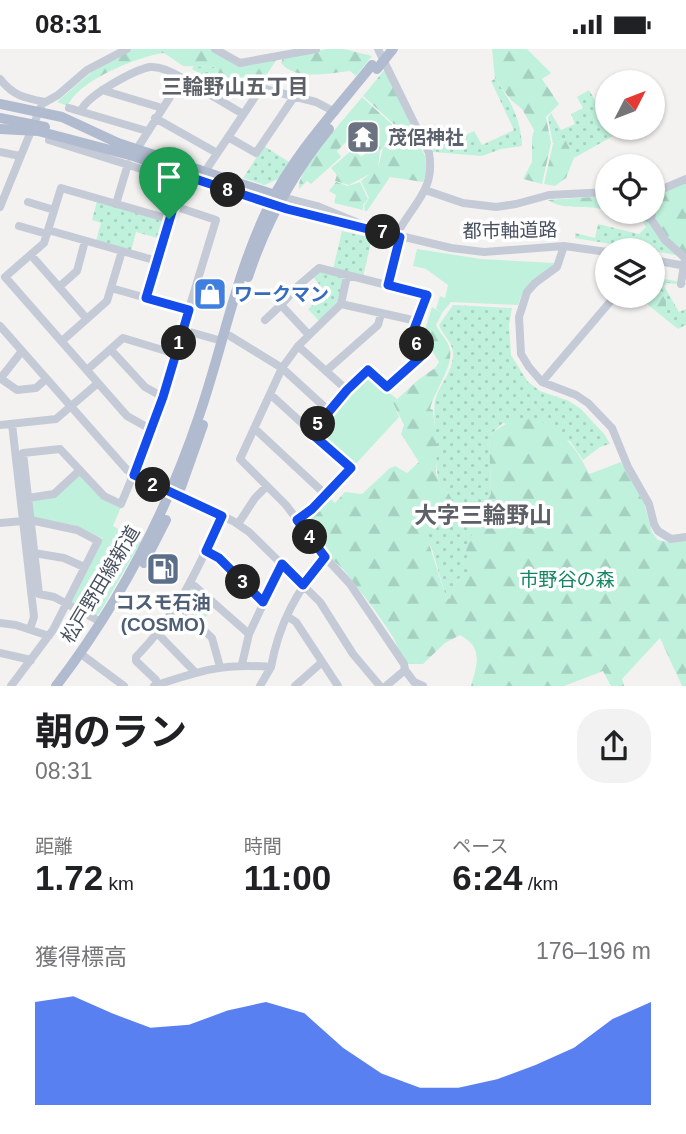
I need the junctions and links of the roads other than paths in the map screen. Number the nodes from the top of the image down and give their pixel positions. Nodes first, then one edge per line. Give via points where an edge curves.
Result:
1 (127, 49) edge
2 (215, 49) edge
3 (316, 49) edge
4 (378, 49) edge
5 (385, 49) edge
6 (393, 49) edge
7 (375, 67) junction
8 (182, 78) junction
9 (0, 79) edge
10 (102, 90) junction
11 (294, 97) junction
12 (45, 101) junction
13 (0, 104) edge
14 (69, 108) dead end
15 (162, 108) junction
16 (38, 111) junction
17 (80, 111) junction
18 (335, 112) junction
19 (243, 114) junction
20 (0, 118) edge
21 (155, 118) junction
22 (0, 129) edge
23 (31, 130) junction
24 (147, 131) junction
25 (228, 137) junction
26 (49, 140) dead end
27 (0, 152) edge
28 (217, 153) junction
29 (20, 156) junction
30 (132, 156) junction
31 (204, 173) junction
32 (180, 176) junction
33 (686, 179) edge
34 (665, 188) edge
35 (425, 190) junction
36 (595, 193) edge
37 (276, 201) junction
38 (28, 202) dead end
39 (116, 204) junction
40 (174, 206) junction
41 (0, 207) edge
42 (54, 210) junction
43 (169, 219) junction
44 (654, 224) edge
45 (19, 226) dead end
46 (48, 232) junction
47 (400, 232) junction
48 (85, 240) junction
49 (564, 246) junction
50 (595, 250) edge
51 (122, 251) junction
52 (31, 255) junction
53 (157, 261) junction
54 (665, 262) edge
55 (685, 266) edge
56 (348, 276) junction
57 (681, 284) dead end
58 (388, 285) junction
59 (59, 287) junction
60 (111, 288) junction
61 (146, 298) junction
62 (341, 304) junction
63 (281, 305) junction
64 (605, 308) edge
65 (189, 310) junction
66 (381, 314) junction
67 (87, 319) junction
68 (265, 320) dead end
69 (417, 321) junction
70 (0, 328) edge
71 (183, 330) junction
72 (309, 335) junction
73 (226, 338) junction
74 (62, 341) junction
75 (298, 346) junction
76 (111, 350) junction
77 (22, 351) junction
78 (176, 354) junction
79 (282, 368) junction
80 (87, 370) junction
81 (326, 371) junction
82 (0, 379) edge
83 (46, 379) junction
84 (542, 382) junction
85 (98, 383) junction
86 (347, 390) junction
87 (270, 394) junction
88 (163, 397) junction
89 (71, 407) junction
90 (329, 411) junction
91 (12, 424) junction
92 (0, 425) edge
93 (255, 429) junction
94 (152, 430) junction
95 (311, 433) junction
96 (80, 470) junction
97 (134, 475) junction
98 (267, 486) junction
99 (174, 494) junction
100 (326, 495) junction
101 (28, 498) junction
102 (222, 516) junction
103 (297, 520) junction
104 (27, 521) junction
105 (0, 523) edge
106 (238, 524) junction
107 (686, 537) edge
108 (206, 551) junction
109 (34, 552) junction
110 (325, 557) junction
111 (282, 564) junction
112 (84, 568) junction
113 (190, 582) junction
114 (303, 585) junction
115 (263, 602) junction
116 (66, 603) junction
117 (178, 605) junction
118 (287, 616) junction
119 (101, 622) junction
120 (0, 623) edge
121 (30, 629) junction
122 (158, 634) junction
123 (249, 634) junction
124 (49, 636) junction
125 (0, 653) edge
126 (85, 657) junction
127 (31, 660) junction
128 (321, 663) junction
129 (242, 664) junction
130 (220, 667) junction
131 (271, 667) junction
132 (405, 670) junction
133 (195, 672) junction
134 (156, 685) edge
135 (11, 686) edge
136 (56, 686) edge
137 (64, 686) edge
138 (124, 686) edge
139 (260, 686) edge
140 (295, 686) edge
141 (338, 686) edge
142 (380, 686) edge
143 (386, 686) edge
144 (423, 686) edge

1 - 12 street
2 - 3 street via 240,63
4 - 35 street via 429,153 431,176
5 - 7 main road, 松戸野田線新道
6 - 7 main road, 松戸野田線新道, bridge
7 - 18 main road, 松戸野田線新道
7 - 37 main road, 松戸野田線新道
8 - 10 street via 150,67
8 - 15 street
8 - 19 street
9 - 12 street via 22,98
10 - 15 street
10 - 17 street
11 - 18 street
11 - 19 street via 261,88
11 - 25 street via 256,153
12 - 16 street
13 - 16 main road
14 - 17 street
15 - 21 street
16 - 23 street
16 - 30 main road via 70,120
17 - 24 street
18 - 37 main road, 松戸野田線新道 via 300,155
19 - 25 street
20 - 30 main road, bridge via 92,139
21 - 24 street
21 - 28 street
22 - 23 main road
23 - 29 street
23 - 30 main road
24 - 30 street
25 - 28 street
26 - 30 street
27 - 29 street
28 - 31 street
29 - 41 street
30 - 31 main road, 都市軸道路
30 - 32 main road, 都市軸道路
30 - 39 street
31 - 37 main road, 都市軸道路
32 - 37 main road, 都市軸道路
32 - 40 street
33 - 34 street
35 - 36 street via 463,203 496,207 549,195
35 - 47 street
37 - 47 street, 都市軸道路 via 375,230
37 - 73 main road, 松戸野田線新道
38 - 42 street
39 - 42 street via 61,188
39 - 43 street
40 - 43 street
40 - 65 street via 216,220
42 - 46 street
43 - 53 street
44 - 55 street via 681,252
45 - 46 street
46 - 48 street
46 - 52 street
47 - 49 street, 都市軸道路 via 476,251
47 - 58 street
48 - 51 street
48 - 59 street via 77,271
49 - 50 street, 都市軸道路
49 - 84 street via 558,267 530,287 519,317 522,354
51 - 53 street
51 - 60 street
52 - 59 street
52 - 74 street via 5,277
53 - 61 street
54 - 55 street
55 - 57 street
56 - 58 street
56 - 62 street
56 - 63 street via 319,268
58 - 69 street via 427,295
59 - 67 street
60 - 61 street
60 - 67 street via 104,304
61 - 65 street
62 - 66 street
62 - 72 street
63 - 68 street
63 - 72 street
64 - 84 street
65 - 71 street
66 - 69 street
66 - 81 street via 378,325
67 - 74 street
69 - 86 street via 411,337 425,353 387,387 368,370
70 - 77 street
71 - 73 street
71 - 78 street
72 - 75 street
73 - 79 street
73 - 99 main road, 松戸野田線新道 via 196,446
74 - 80 street
75 - 79 street
75 - 81 street
76 - 78 street via 123,338
76 - 80 street
76 - 88 street via 141,383
77 - 82 street
77 - 83 street
78 - 88 street
79 - 87 street
79 - 90 street
80 - 85 street
81 - 86 street
82 - 83 street via 18,390 36,388
83 - 89 street
84 - 107 street via 576,395 612,428 658,531 671,539
85 - 89 street
85 - 94 street via 127,416
86 - 90 street
87 - 93 street
87 - 95 street
88 - 94 street
89 - 91 street via 56,419
89 - 97 street
90 - 95 street
91 - 92 street
91 - 104 street
93 - 98 street via 240,459
93 - 100 street
94 - 97 street
95 - 100 street via 351,468
96 - 97 street via 104,496 121,504
96 - 101 street via 54,494
96 - 101 street via 60,449 23,453
97 - 99 street
98 - 103 street
98 - 106 street
99 - 102 street
99 - 119 main road, 松戸野田線新道
99 - 126 main road, 松戸野田線新道 via 136,578
100 - 103 street
101 - 104 street
102 - 106 street
102 - 108 street
103 - 110 street
104 - 105 street
104 - 109 street
104 - 112 street via 77,530 98,541
104 - 121 street via 34,617
106 - 111 street
108 - 113 street
108 - 115 street
109 - 112 street
109 - 116 street via 39,594
110 - 114 street
110 - 132 street via 350,584
111 - 114 street
111 - 115 street
112 - 116 street
113 - 117 street
113 - 123 street
114 - 118 street
114 - 142 street
115 - 123 street
116 - 119 street
116 - 124 street
117 - 122 street
117 - 130 street via 212,638
118 - 128 street via 296,622
118 - 131 street
119 - 136 main road, 松戸野田線新道
120 - 121 street
121 - 124 street
122 - 133 street
122 - 134 street via 136,657
123 - 129 street
124 - 127 street
125 - 127 street
126 - 137 main road, 松戸野田線新道
126 - 138 street
127 - 135 street
128 - 140 street
128 - 141 street
129 - 130 street
129 - 131 street
130 - 133 street
131 - 139 street
132 - 143 street
132 - 144 street
133 - 134 street

